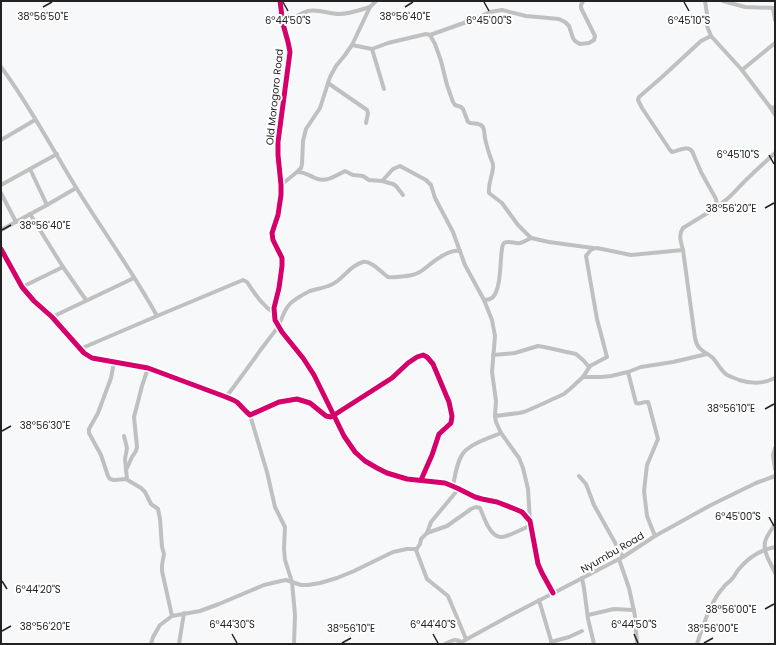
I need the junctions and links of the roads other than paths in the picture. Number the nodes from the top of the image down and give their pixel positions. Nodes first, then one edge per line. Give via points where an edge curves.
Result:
1 (280, 1) edge
2 (376, 1) edge
3 (583, 1) edge
4 (705, 1) edge
5 (723, 1) edge
6 (370, 7) junction
7 (774, 8) edge
8 (775, 20) edge
9 (283, 24) junction
10 (430, 35) junction
11 (711, 36) junction
12 (775, 44) edge
13 (352, 45) junction
14 (372, 49) junction
15 (1, 67) edge
16 (742, 70) junction
17 (328, 83) junction
18 (384, 89) dead end
19 (773, 107) edge
20 (775, 115) edge
21 (35, 120) junction
22 (366, 123) dead end
23 (1, 140) edge
24 (775, 153) edge
25 (57, 154) junction
26 (30, 169) junction
27 (297, 172) junction
28 (382, 180) junction
29 (1, 185) edge
30 (281, 185) junction
31 (76, 188) junction
32 (1, 193) edge
33 (403, 195) dead end
34 (47, 205) junction
35 (717, 206) junction
36 (30, 214) junction
37 (16, 222) junction
38 (1, 230) edge
39 (531, 238) junction
40 (584, 246) junction
41 (594, 248) junction
42 (1, 249) edge
43 (683, 250) junction
44 (460, 251) junction
45 (586, 256) junction
46 (63, 267) junction
47 (134, 278) junction
48 (22, 287) junction
49 (86, 300) junction
50 (484, 300) junction
51 (274, 313) junction
52 (157, 316) junction
53 (52, 317) junction
54 (278, 326) junction
55 (80, 349) junction
56 (707, 354) junction
57 (493, 355) junction
58 (114, 362) junction
59 (589, 367) junction
60 (148, 368) junction
61 (628, 372) junction
62 (583, 377) junction
63 (775, 378) edge
64 (226, 397) junction
65 (250, 414) junction
66 (334, 416) junction
67 (495, 416) junction
68 (501, 433) junction
69 (124, 436) dead end
70 (775, 448) edge
71 (775, 469) edge
72 (126, 470) junction
73 (579, 476) dead end
74 (775, 476) edge
75 (127, 479) junction
76 (421, 480) junction
77 (453, 486) junction
78 (457, 488) junction
79 (531, 523) junction
80 (775, 524) edge
81 (426, 532) junction
82 (655, 536) junction
83 (775, 547) edge
84 (416, 549) junction
85 (765, 549) junction
86 (621, 558) junction
87 (775, 573) edge
88 (582, 578) junction
89 (292, 582) junction
90 (553, 592) junction
91 (539, 600) junction
92 (634, 610) junction
93 (184, 613) junction
94 (588, 615) junction
95 (172, 616) junction
96 (582, 631) dead end
97 (466, 639) junction
98 (459, 643) edge
99 (552, 643) edge
100 (151, 644) edge
101 (179, 644) edge
102 (294, 644) edge
103 (445, 644) edge
104 (594, 644) edge
105 (637, 644) edge
106 (697, 644) edge

1 - 9 street, Old Morogoro Road
2 - 6 street
3 - 10 street via 581,8 595,36 589,43 580,44 575,41 569,26 559,19 526,16 502,10 490,12
4 - 11 street via 707,26
5 - 7 street
6 - 9 street via 341,14 307,12
6 - 13 street
7 - 8 street
9 - 30 street, Old Morogoro Road via 290,52 278,142
10 - 14 street via 399,40
10 - 39 street via 453,102 463,109 469,123 480,125 484,130 493,164 489,193 502,203
11 - 16 street
11 - 35 street via 701,41 638,100 672,152 686,148 692,151
12 - 16 street
13 - 14 street
13 - 17 street via 336,66
14 - 18 street
15 - 21 street
16 - 19 street
17 - 22 street via 366,110
17 - 27 street via 320,108 306,129 302,164
19 - 20 street
21 - 23 street
21 - 25 street
24 - 35 street via 727,200
25 - 26 street
25 - 31 street
26 - 29 street
26 - 34 street
27 - 28 street via 321,180 344,171 369,180
27 - 30 street
28 - 33 street via 396,186
28 - 44 street via 400,166 430,183 436,201 457,239
30 - 51 street, Old Morogoro Road via 278,215 272,233 282,258
31 - 34 street
31 - 47 street
32 - 37 street
34 - 36 street
35 - 43 street via 683,228 680,236
36 - 37 street
36 - 46 street
37 - 38 street
39 - 40 street
39 - 50 street via 521,243 503,243 495,294
40 - 41 street
40 - 45 street
41 - 43 street via 631,255
41 - 45 street
42 - 48 street
43 - 56 street via 694,338 697,346
44 - 50 street
44 - 54 street via 446,254 417,274 396,278 389,277 381,270 363,262 336,282 310,291 291,302
45 - 59 street via 601,339 607,355
46 - 48 street
46 - 49 street
47 - 49 street
47 - 52 street
48 - 53 street
49 - 53 street
50 - 57 street via 495,336
51 - 52 street via 263,305 243,280
51 - 54 street, Old Morogoro Road
52 - 55 street
53 - 55 street
54 - 64 street
54 - 66 street, Old Morogoro Road via 314,375
55 - 58 street via 92,358
56 - 61 street
56 - 63 street via 722,371 734,378 755,383
57 - 59 street via 515,353 538,346 576,354
57 - 67 street
58 - 60 street
58 - 75 street via 111,378 89,433 110,479
59 - 62 street
60 - 64 street
60 - 72 street via 134,417 137,447
61 - 62 street
61 - 82 street via 636,403 648,402 658,439 647,465 644,491 647,516
62 - 67 street via 570,390 540,405 519,413
64 - 65 street via 236,401
65 - 66 street via 279,402 297,399 310,403 328,417
65 - 89 street via 276,507 285,527 285,560
66 - 76 street, Old Morogoro Road via 349,444 365,461 387,473
66 - 76 street via 392,378 420,355 427,357 433,364 449,402 452,420 439,434
67 - 68 street
68 - 77 street via 465,451 457,467
68 - 79 street via 523,468
69 - 72 street via 127,448
70 - 71 street
72 - 75 street
73 - 86 street via 586,484
74 - 82 street, Nyumbu Road via 711,505
75 - 95 street via 145,492 151,504 158,510 164,554 162,571
76 - 77 street, Old Morogoro Road
77 - 78 street, Old Morogoro Road
78 - 79 street, Old Morogoro Road via 522,512
78 - 81 street
79 - 81 street via 503,537 497,537 488,527 480,508 476,507 447,526
79 - 90 street via 538,564
80 - 85 street via 766,539
81 - 84 street
82 - 86 street, Nyumbu Road
83 - 85 street
84 - 89 street via 393,552 354,571 320,583 308,585
84 - 97 street via 425,576 448,596
85 - 87 street
85 - 106 street via 750,557 732,580 723,587 706,619
86 - 88 street, Nyumbu Road
86 - 92 street
88 - 90 street, Nyumbu Road
88 - 94 street
89 - 93 street via 286,580 264,585 219,604
89 - 102 street
90 - 91 street, Nyumbu Road
91 - 97 street, Nyumbu Road
91 - 99 street
92 - 94 street via 614,609
92 - 105 street
93 - 95 street
93 - 101 street
94 - 104 street
95 - 100 street via 160,625
96 - 99 street
97 - 98 street, Nyumbu Road
98 - 103 street via 455,640

